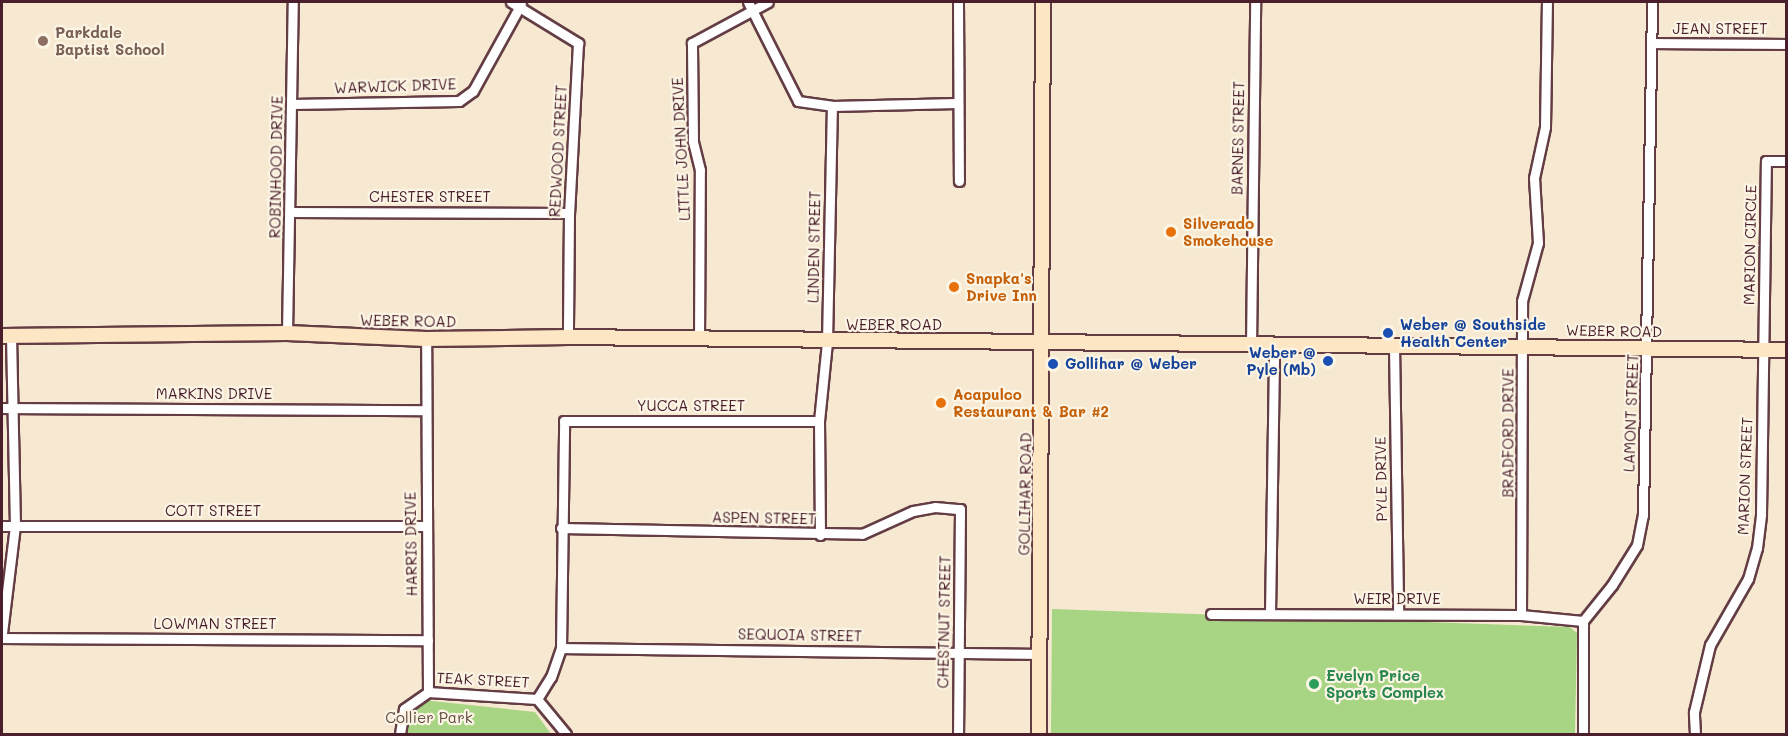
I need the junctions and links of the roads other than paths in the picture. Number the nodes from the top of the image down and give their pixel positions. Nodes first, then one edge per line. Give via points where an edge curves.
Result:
1 (293, 2) edge
2 (748, 2) edge
3 (768, 2) edge
4 (958, 2) edge
5 (1043, 2) edge
6 (1255, 2) edge
7 (1547, 2) edge
8 (1652, 2) edge
9 (517, 3) edge
10 (753, 11) junction
11 (1652, 43) junction
12 (1786, 44) edge
13 (957, 103) junction
14 (292, 104) junction
15 (832, 106) junction
16 (1786, 161) edge
17 (959, 181) dead end
18 (291, 212) junction
19 (569, 213) junction
20 (287, 333) junction
21 (6, 336) edge
22 (568, 337) junction
23 (426, 339) junction
24 (699, 340) junction
25 (1043, 341) junction
26 (827, 342) junction
27 (1394, 345) junction
28 (1251, 346) junction
29 (1523, 346) junction
30 (1274, 347) junction
31 (1648, 348) junction
32 (1764, 349) junction
33 (1786, 350) edge
34 (2, 408) edge
35 (12, 408) junction
36 (426, 410) junction
37 (819, 421) junction
38 (960, 509) joint
39 (2, 525) edge
40 (15, 526) junction
41 (424, 526) junction
42 (561, 528) junction
43 (820, 535) junction
44 (1211, 614) dead end
45 (1270, 614) junction
46 (1398, 614) junction
47 (1521, 615) junction
48 (1582, 621) junction
49 (2, 633) edge
50 (2, 638) edge
51 (428, 640) junction
52 (561, 648) junction
53 (959, 652) junction
54 (1040, 654) junction
55 (428, 692) junction
56 (537, 699) junction
57 (400, 735) edge
58 (566, 735) edge
59 (958, 735) edge
60 (1039, 735) edge
61 (1583, 735) edge
62 (1695, 735) edge

1 - 14 street, ROBINHOOD DRIVE
2 - 10 street
3 - 10 street, LITTLE JOHN DRIVE
4 - 13 street
5 - 25 main road, GOLLIHAR ROAD
6 - 28 street, BARNES STREET
7 - 29 street, BRADFORD DRIVE via 1545,128 1534,178 1538,243 1522,301
8 - 11 street, LAMONT STREET
9 - 14 street, WARWICK DRIVE via 473,91 459,101
9 - 19 street, REDWOOD STREET via 579,43
10 - 15 street via 798,101
10 - 24 street, LITTLE JOHN DRIVE via 692,43 693,141 700,170
11 - 12 street, JEAN STREET
11 - 31 street, LAMONT STREET
13 - 15 street
13 - 17 street
14 - 18 street, ROBINHOOD DRIVE
15 - 26 street, LINDEN STREET
16 - 32 street, MARION CIRCLE via 1766,161
18 - 19 street, CHESTER STREET
18 - 20 street, ROBINHOOD DRIVE
19 - 22 street, REDWOOD STREET
20 - 21 main road, WEBER ROAD
20 - 23 main road, WEBER ROAD
21 - 35 street
22 - 23 main road, WEBER ROAD
22 - 24 main road, WEBER ROAD
23 - 36 street, HARRIS DRIVE
24 - 26 main road, WEBER ROAD
25 - 26 main road, WEBER ROAD
25 - 28 main road, WEBER ROAD
25 - 54 main road, GOLLIHAR ROAD
26 - 37 street, LINDEN STREET
27 - 29 main road, WEBER ROAD
27 - 30 main road, WEBER ROAD
27 - 46 street, PYLE DRIVE
28 - 30 main road, WEBER ROAD
29 - 31 main road, WEBER ROAD
29 - 47 street, BRADFORD DRIVE
30 - 45 street
31 - 32 main road, WEBER ROAD
31 - 48 street, LAMONT STREET via 1643,515 1637,545 1612,585
32 - 33 main road, WEBER ROAD
32 - 62 street, MARION STREET via 1757,548 1748,579 1710,645 1696,702
34 - 35 street, MARKINS DRIVE
35 - 36 street, MARKINS DRIVE
35 - 40 street
36 - 41 street, HARRIS DRIVE
37 - 42 street, YUCCA STREET via 564,421
37 - 43 street, LINDEN STREET
38 - 43 street, ASPEN STREET via 913,511 862,534
38 - 53 street, CHESTNUT STREET
39 - 40 street, COTT STREET
40 - 41 street, COTT STREET
40 - 49 street
41 - 51 street, HARRIS DRIVE
42 - 43 street, ASPEN STREET
42 - 52 street
44 - 45 street, WEIR DRIVE
45 - 46 street, WEIR DRIVE
46 - 47 street, WEIR DRIVE
47 - 48 street, WEIR DRIVE
48 - 61 street
50 - 51 street, LOWMAN STREET
51 - 55 street, HARRIS DRIVE
52 - 53 street, SEQUOIA STREET
52 - 56 street
53 - 54 street, SEQUOIA STREET
53 - 59 street, CHESTNUT STREET
54 - 60 main road, GOLLIHAR ROAD
55 - 56 street, TEAK STREET
55 - 57 street via 404,710
56 - 58 street

